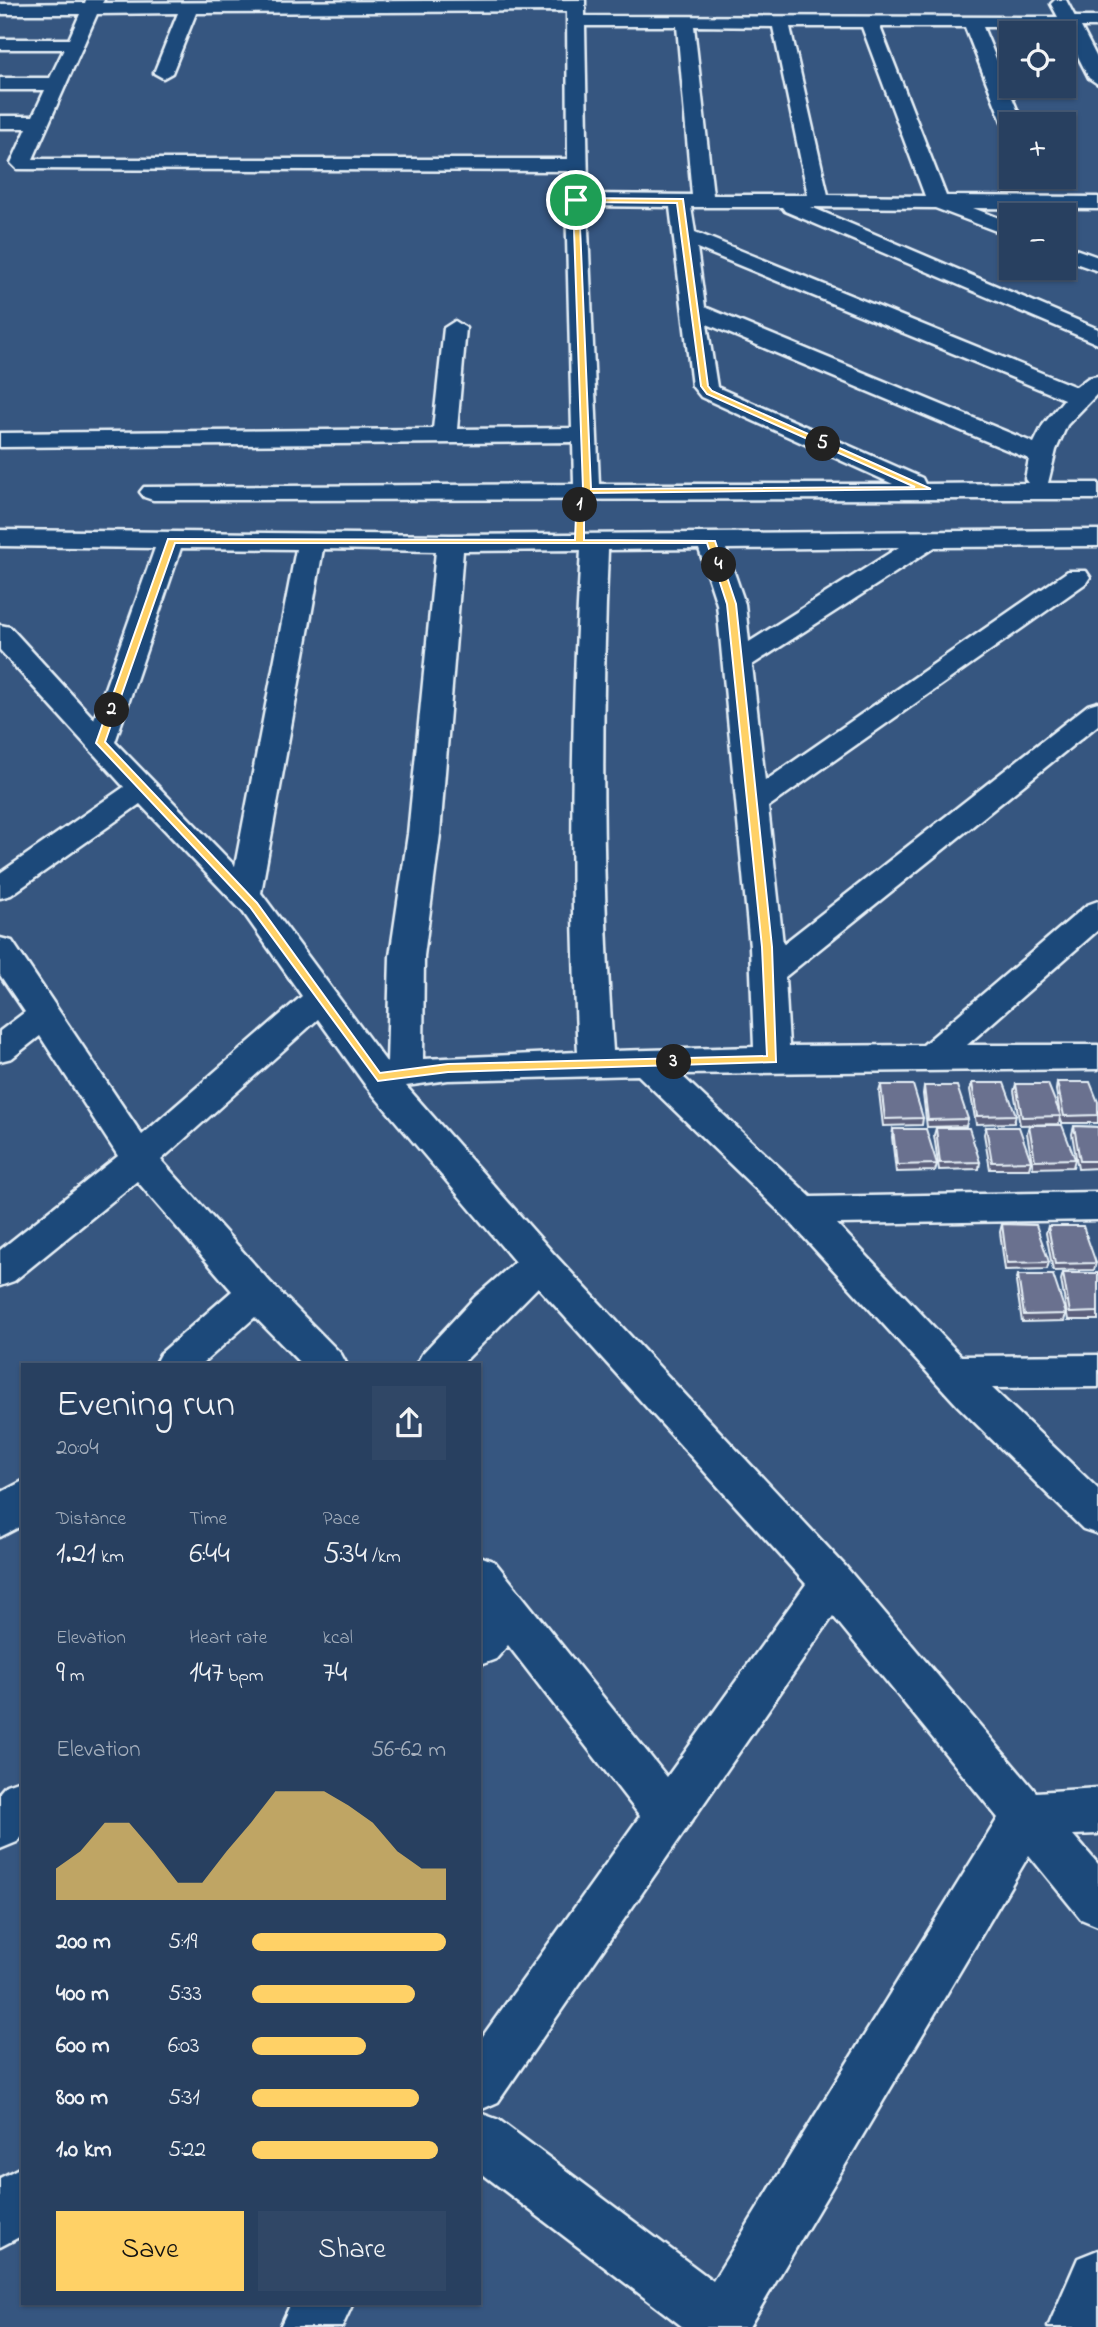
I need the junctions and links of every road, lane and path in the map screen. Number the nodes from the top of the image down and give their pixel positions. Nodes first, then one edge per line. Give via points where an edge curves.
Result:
1 (1058, 0) edge
2 (475, 3) edge
3 (93, 4) edge
4 (189, 8) junction
5 (0, 9) edge
6 (576, 9) edge
7 (780, 20) junction
8 (685, 21) junction
9 (869, 21) junction
10 (1070, 21) edge
11 (972, 22) junction
12 (999, 22) edge
13 (1076, 22) edge
14 (1098, 22) edge
15 (1076, 32) edge
16 (0, 44) edge
17 (75, 44) junction
18 (163, 73) dead end
19 (1098, 78) edge
20 (0, 84) edge
21 (57, 84) junction
22 (1008, 112) edge
23 (0, 122) edge
24 (40, 122) junction
25 (578, 166) junction
26 (576, 200) junction
27 (691, 201) junction
28 (778, 201) junction
29 (819, 201) junction
30 (938, 202) junction
31 (1098, 203) edge
32 (999, 226) edge
33 (685, 236) junction
34 (1076, 256) edge
35 (1098, 265) edge
36 (695, 311) junction
37 (455, 328) dead end
38 (1098, 337) edge
39 (1088, 389) edge
40 (585, 435) junction
41 (444, 436) junction
42 (0, 440) edge
43 (1041, 455) junction
44 (927, 489) junction
45 (1037, 489) junction
46 (584, 491) junction
47 (1098, 491) edge
48 (153, 492) dead end
49 (0, 538) edge
50 (1051, 538) junction
51 (1098, 538) edge
52 (930, 539) junction
53 (171, 540) junction
54 (710, 541) junction
55 (311, 542) junction
56 (587, 542) junction
57 (450, 543) junction
58 (1084, 584) joint
59 (0, 633) edge
60 (737, 663) junction
61 (1098, 711) edge
62 (100, 743) junction
63 (144, 787) junction
64 (752, 804) junction
65 (0, 888) edge
66 (245, 895) junction
67 (1098, 912) edge
68 (0, 949) edge
69 (768, 973) junction
70 (321, 998) junction
71 (44, 1015) junction
72 (0, 1049) edge
73 (932, 1057) junction
74 (1098, 1057) edge
75 (772, 1060) junction
76 (647, 1063) junction
77 (596, 1064) junction
78 (391, 1075) junction
79 (139, 1159) junction
80 (1098, 1206) edge
81 (802, 1211) junction
82 (539, 1263) junction
83 (0, 1271) edge
84 (256, 1293) junction
85 (176, 1363) edge
86 (325, 1363) edge
87 (438, 1363) edge
88 (1098, 1371) edge
89 (952, 1372) junction
90 (21, 1501) edge
91 (1098, 1516) edge
92 (0, 1519) edge
93 (481, 1576) edge
94 (832, 1582) junction
95 (508, 1611) junction
96 (481, 1645) edge
97 (21, 1803) edge
98 (1098, 1811) edge
99 (668, 1815) junction
100 (1026, 1815) junction
101 (0, 1826) edge
102 (1098, 1902) edge
103 (481, 2083) edge
104 (481, 2140) edge
105 (21, 2195) edge
106 (0, 2220) edge
107 (1098, 2278) edge
108 (324, 2305) edge
109 (719, 2324) edge
110 (308, 2327) edge
111 (1076, 2327) edge

1 - 10 street
2 - 4 street
2 - 6 street
3 - 4 street
3 - 5 street
3 - 17 street
4 - 18 street
6 - 8 street
6 - 25 street
7 - 8 street
7 - 9 street
7 - 29 street
8 - 27 street
9 - 11 street
9 - 30 street
11 - 12 street
11 - 22 street
13 - 14 street
15 - 19 street
16 - 17 street
17 - 21 street
20 - 21 street
21 - 24 street
23 - 24 street
24 - 25 street via 21,163 24,165
25 - 26 street
26 - 27 street
26 - 40 street
27 - 28 street
27 - 33 street
28 - 29 street
28 - 38 street
29 - 30 street
30 - 31 street via 1042,194
30 - 32 street
33 - 36 street
33 - 39 street
34 - 35 street
36 - 43 street
36 - 44 street via 704,386 709,392
37 - 41 street
39 - 43 street via 1061,414
40 - 41 street
40 - 46 street
41 - 42 street
43 - 45 street
44 - 45 street
44 - 46 street
45 - 47 street
45 - 50 street
46 - 48 street
46 - 56 street
49 - 53 street
50 - 51 street
50 - 52 street
50 - 58 street
52 - 54 street
52 - 60 street
53 - 55 street
53 - 62 street
54 - 56 street
54 - 60 street via 731,604
55 - 57 street
55 - 66 street
56 - 57 street
56 - 77 street via 587,922
57 - 78 street via 424,834
58 - 64 street
59 - 62 street
60 - 64 street
61 - 69 street
62 - 63 street
63 - 65 street
63 - 66 street
64 - 69 street
66 - 70 street
67 - 73 street
68 - 71 street
69 - 75 street
70 - 78 street
70 - 79 street
71 - 72 street
71 - 79 street
73 - 74 street
73 - 75 street
75 - 76 street
76 - 77 street
76 - 81 street
77 - 78 street via 448,1068
78 - 82 street
79 - 83 street
79 - 84 street
80 - 81 street
81 - 89 street
82 - 87 street via 488,1308
82 - 94 street
84 - 85 street
84 - 86 street
88 - 89 street
89 - 91 street
90 - 92 street
93 - 95 street
94 - 99 street
94 - 100 street
95 - 96 street
95 - 99 street
97 - 101 street
98 - 100 street
99 - 103 street
100 - 102 street
100 - 109 street
104 - 109 street
105 - 106 street
107 - 111 street
108 - 110 street

